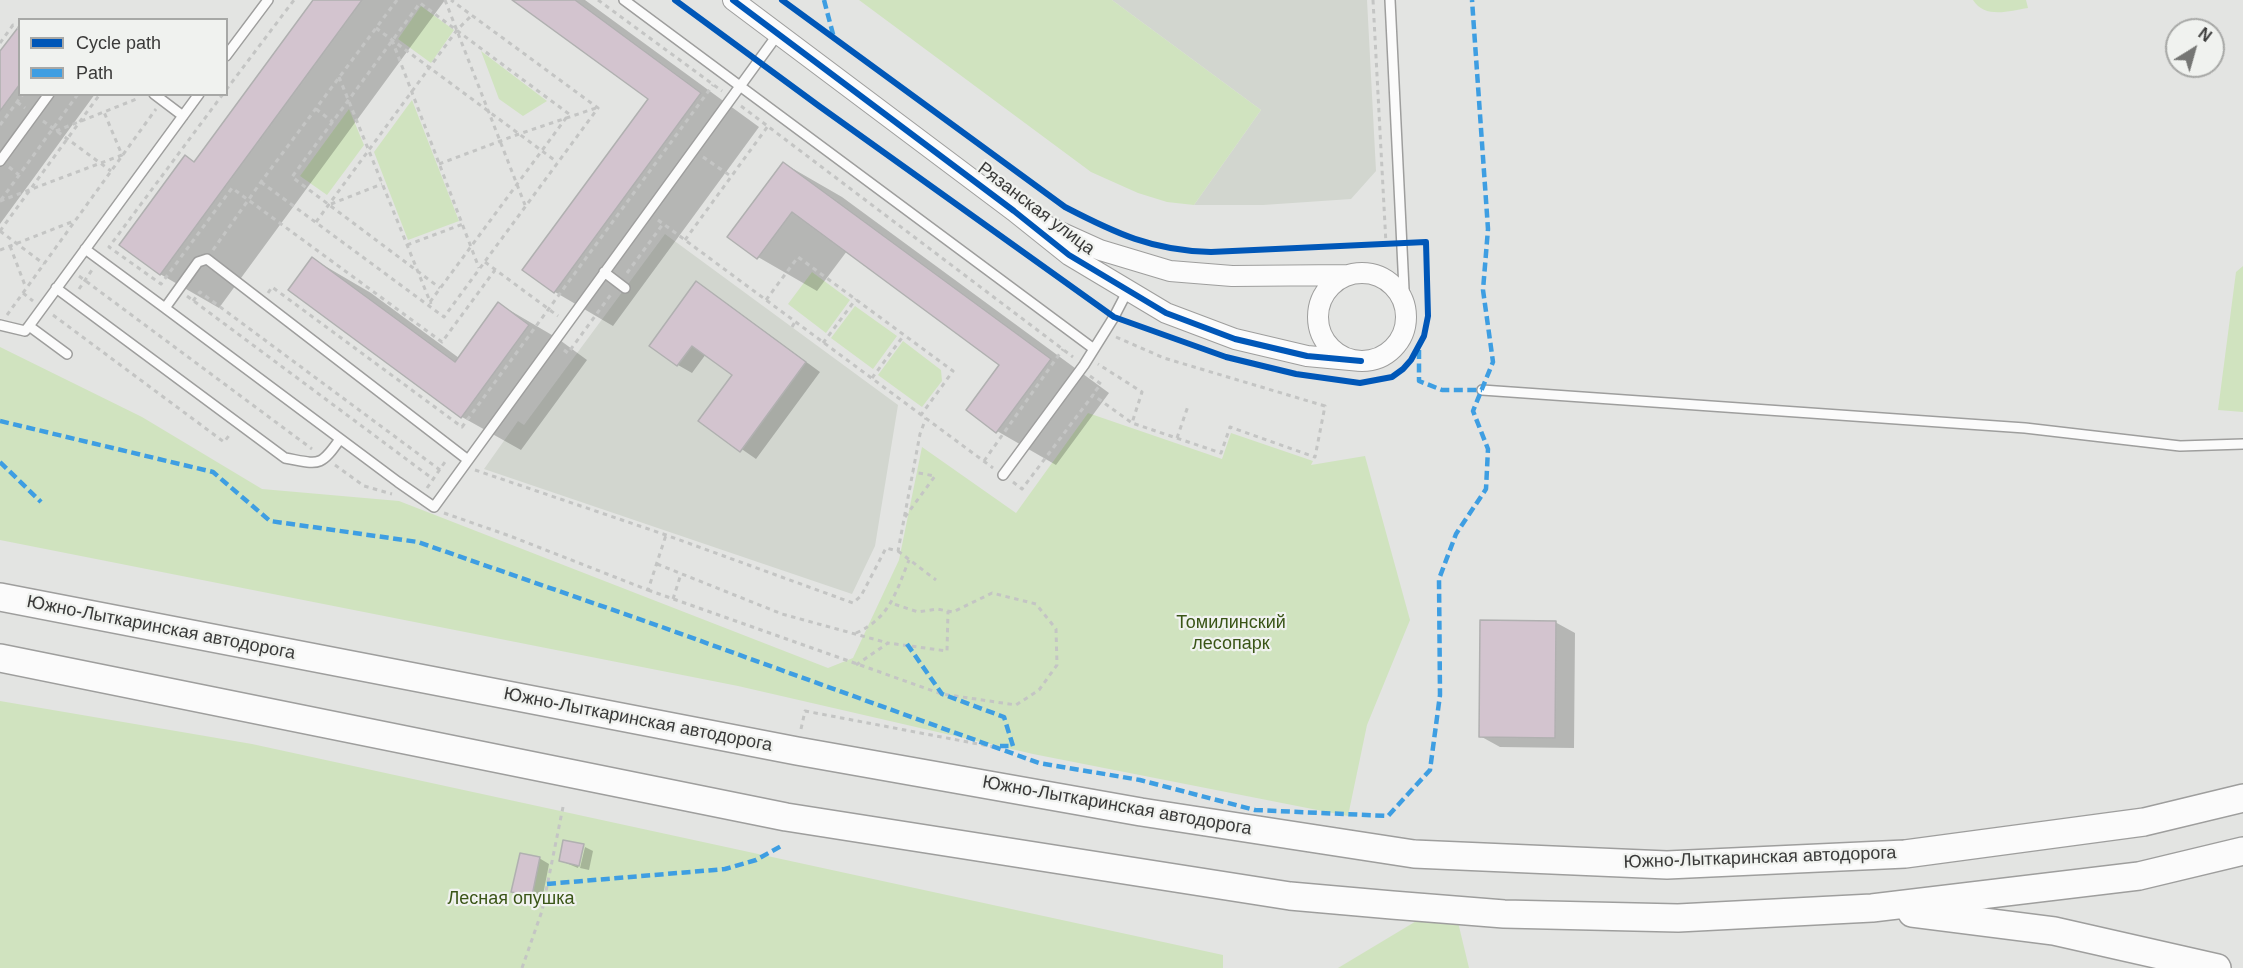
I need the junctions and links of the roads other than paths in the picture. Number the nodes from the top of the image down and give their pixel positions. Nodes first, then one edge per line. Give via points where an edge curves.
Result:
1 (268, 0) edge
2 (624, 0) edge
3 (733, 0) edge
4 (1390, 0) edge
5 (778, 34) junction
6 (228, 53) edge
7 (740, 85) junction
8 (48, 96) edge
9 (197, 96) edge
10 (158, 97) edge
11 (183, 116) junction
12 (0, 161) edge
13 (1014, 211) junction
14 (85, 249) junction
15 (604, 272) junction
16 (1348, 275) junction
17 (622, 286) road end
18 (56, 288) junction
19 (1128, 290) junction
20 (165, 308) junction
21 (1406, 310) junction
22 (1, 323) edge
23 (29, 326) junction
24 (1094, 349) junction
25 (67, 354) dead end
26 (1361, 361) junction
27 (1482, 390) dead end
28 (340, 439) junction
29 (2243, 444) edge
30 (468, 460) junction
31 (1003, 475) road end
32 (0, 597) edge
33 (0, 658) edge
34 (2243, 798) edge
35 (2243, 851) edge
36 (1872, 908) junction
37 (2217, 968) edge

1 - 6 lane
2 - 7 lane
3 - 5 street, Рязанская улица
4 - 21 lane
5 - 7 lane
5 - 13 street, Рязанская улица
7 - 15 lane
7 - 24 lane
8 - 12 lane
9 - 11 lane
10 - 11 lane
11 - 14 lane
13 - 16 street, Рязанская улица via 1100,250 1170,271 1232,276
13 - 19 street, Рязанская улица via 1069,255
14 - 18 lane
14 - 20 lane
15 - 17 lane
15 - 30 lane
16 - 21 street via 1378,276 1401,296
16 - 26 street via 1326,291 1320,303 1319,328 1333,350
18 - 23 lane
18 - 28 lane via 285,458 312,463 326,459
19 - 24 lane
19 - 26 street, Рязанская улица via 1166,313 1234,339 1307,356
20 - 28 lane
20 - 30 lane via 198,262 207,259
21 - 26 street via 1400,340 1376,359
22 - 23 lane via 25,331
23 - 25 lane
24 - 31 lane
27 - 29 lane via 2025,428 2180,446
28 - 30 lane via 434,507
32 - 34 main road, Южно-Лыткаринская автодорога via 797,751 1141,812 1414,854 1667,865 1905,854 2144,822
33 - 36 main road via 786,817 1290,896 1504,914 1678,918
35 - 36 main road via 2139,876
36 - 37 main road via 2054,931

